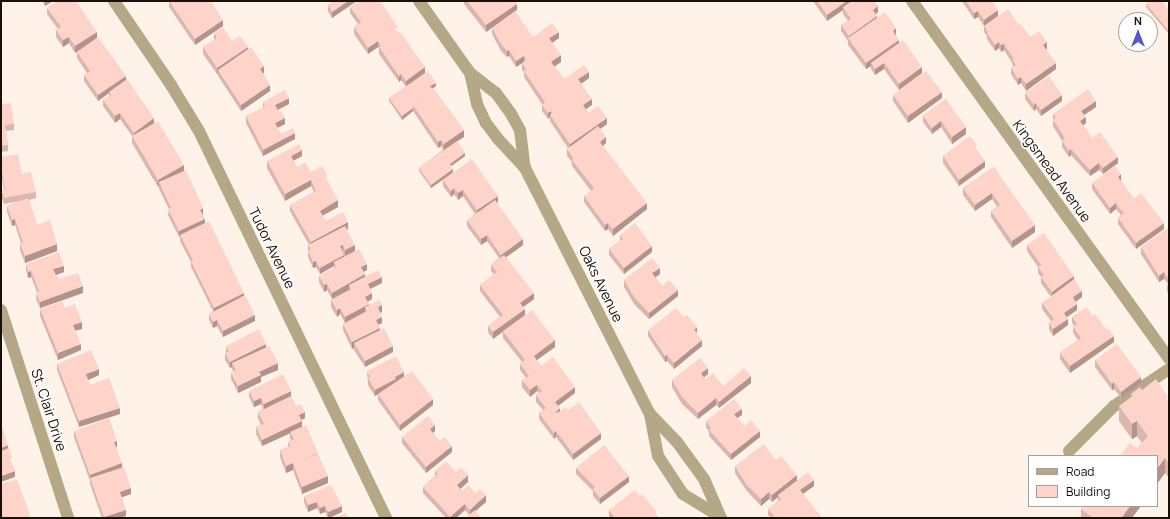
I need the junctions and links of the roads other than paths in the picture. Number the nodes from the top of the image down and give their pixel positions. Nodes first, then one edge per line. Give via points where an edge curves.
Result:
1 (114, 1) edge
2 (419, 1) edge
3 (912, 1) edge
4 (470, 73) junction
5 (525, 168) junction
6 (1, 310) edge
7 (1169, 358) edge
8 (1169, 369) edge
9 (650, 414) junction
10 (1069, 451) dead end
11 (720, 517) edge
12 (68, 518) edge
13 (386, 518) edge

1 - 13 street, Tudor Avenue via 199,131
2 - 4 street, Oaks Avenue
3 - 7 street, Kingsmead Avenue
4 - 5 street, Oaks Avenue via 477,104 486,123
4 - 5 street, Oaks Avenue via 496,93 510,112 520,130
5 - 9 street, Oaks Avenue
6 - 12 street, St. Clair Drive
8 - 10 street via 1114,406
9 - 11 street, Oaks Avenue via 677,442 704,479
9 - 11 street, Oaks Avenue via 658,456 683,494

